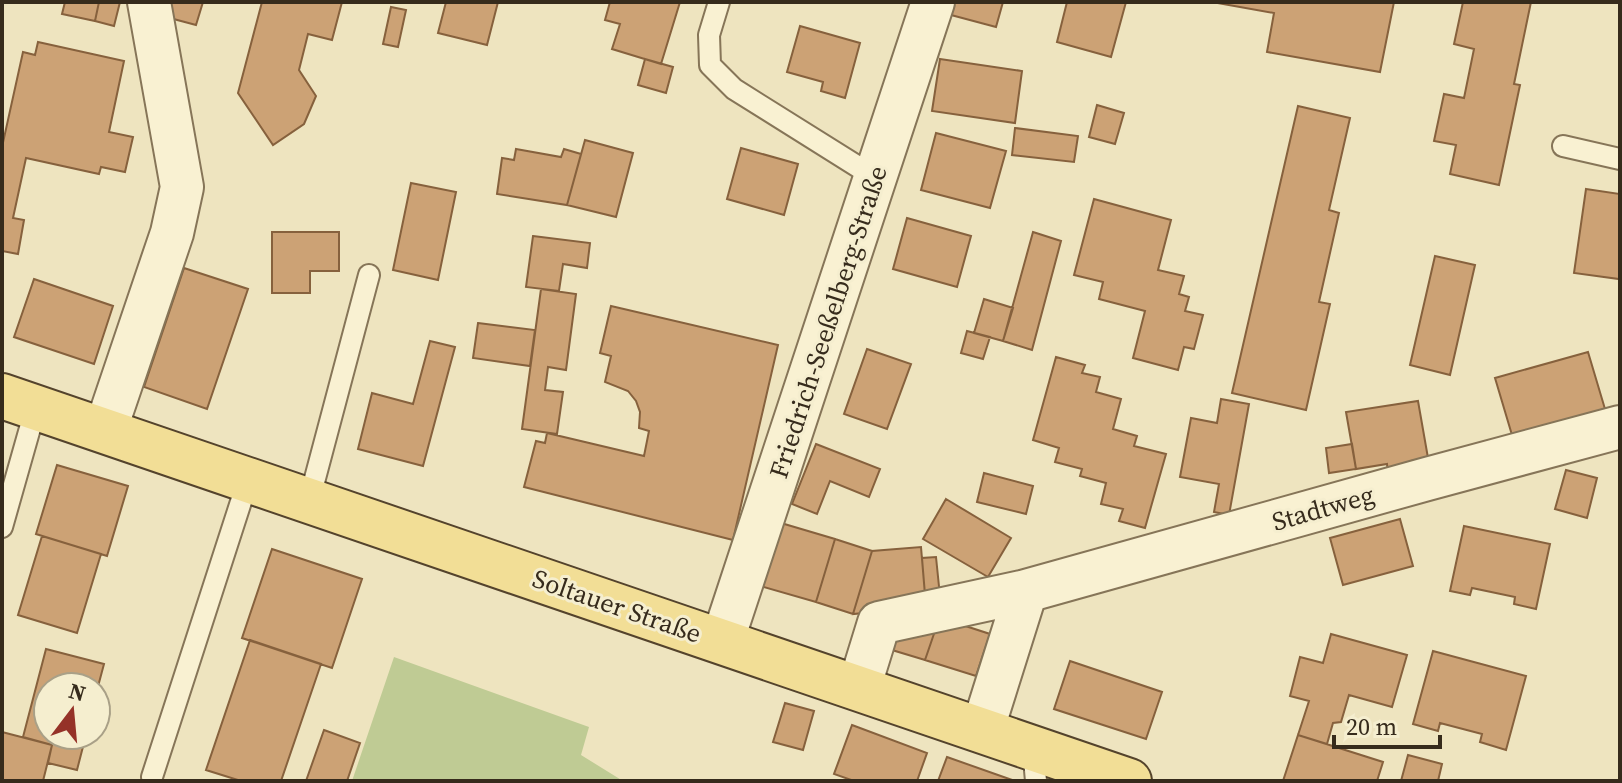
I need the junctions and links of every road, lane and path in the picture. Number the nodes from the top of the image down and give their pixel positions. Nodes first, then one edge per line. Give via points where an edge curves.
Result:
1 (149, 2) edge
2 (719, 2) edge
3 (933, 2) edge
4 (1563, 146) dead end
5 (1620, 159) edge
6 (876, 178) junction
7 (369, 275) dead end
8 (19, 402) edge
9 (1620, 427) edge
10 (105, 431) junction
11 (248, 480) junction
12 (309, 501) junction
13 (2, 527) edge
14 (1026, 591) junction
15 (722, 642) junction
16 (859, 688) junction
17 (982, 731) junction
18 (1035, 765) edge
19 (152, 777) dead end
20 (1129, 781) edge

1 - 10 street via 182,187 172,233
2 - 6 lane via 709,35 710,65 734,89
3 - 6 street, Friedrich-Seeßelberg-Straße
4 - 5 lane
6 - 15 street, Friedrich-Seeßelberg-Straße
7 - 12 lane
8 - 10 main road, Soltauer Straße
8 - 13 lane
9 - 14 street, Stadtweg
10 - 11 main road, Soltauer Straße
11 - 12 main road, Soltauer Straße
11 - 19 lane
12 - 15 main road, Soltauer Straße
14 - 16 street, Stadtweg via 879,623
14 - 17 street
15 - 16 main road, Soltauer Straße
16 - 17 main road, Soltauer Straße
17 - 18 main road, Soltauer Straße
18 - 20 main road, Soltauer Straße

